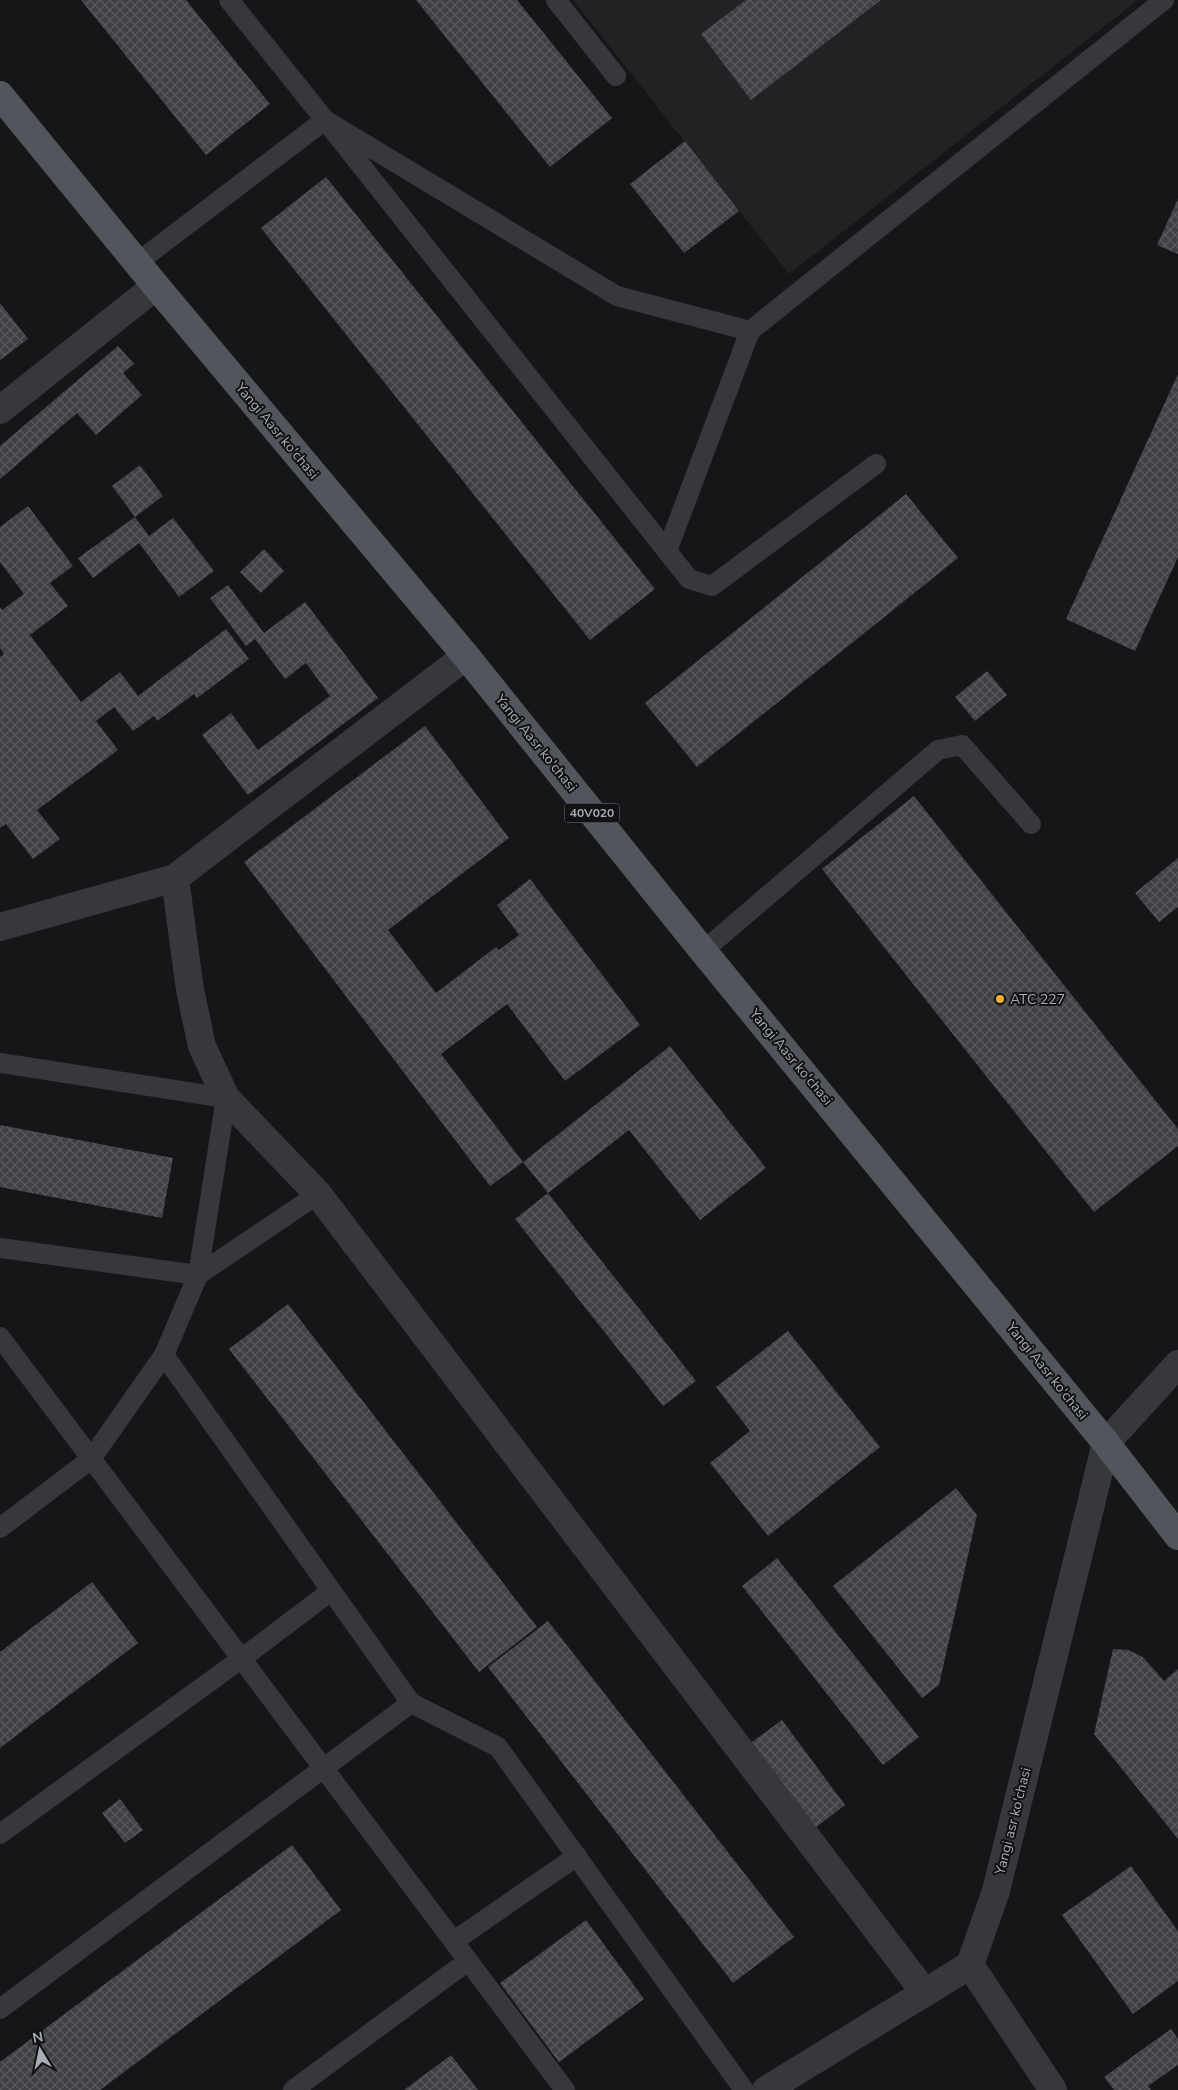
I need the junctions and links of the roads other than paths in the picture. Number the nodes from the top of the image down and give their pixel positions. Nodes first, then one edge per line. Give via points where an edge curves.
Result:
1 (230, 0) edge
2 (556, 0) edge
3 (1164, 0) edge
4 (616, 76) dead end
5 (0, 94) edge
6 (325, 120) junction
7 (138, 262) junction
8 (156, 286) junction
9 (750, 331) junction
10 (0, 410) edge
11 (876, 464) dead end
12 (667, 551) junction
13 (466, 656) junction
14 (1031, 824) dead end
15 (175, 878) junction
16 (0, 927) edge
17 (703, 951) junction
18 (0, 1063) edge
19 (226, 1098) junction
20 (318, 1194) junction
21 (0, 1248) edge
22 (198, 1275) junction
23 (0, 1337) edge
24 (164, 1356) junction
25 (1178, 1364) edge
26 (1106, 1443) junction
27 (91, 1459) junction
28 (0, 1528) edge
29 (1178, 1536) edge
30 (331, 1591) junction
31 (241, 1659) junction
32 (411, 1703) junction
33 (322, 1768) junction
34 (0, 1834) edge
35 (577, 1856) junction
36 (454, 1941) junction
37 (468, 1961) junction
38 (970, 1965) junction
39 (925, 1993) junction
40 (0, 2009) edge
41 (775, 2088) edge
42 (293, 2090) edge
43 (565, 2090) edge
44 (744, 2090) edge
45 (1053, 2090) edge

1 - 6 lane
2 - 4 lane
3 - 9 lane
5 - 7 main road, Yangi Aasr ko'chasi / 40V020
6 - 7 lane
6 - 9 lane via 617,296
6 - 12 lane
7 - 8 main road, Yangi Aasr ko'chasi / 40V020
8 - 10 street
8 - 13 main road, Yangi Aasr ko'chasi / 40V020
9 - 12 lane
11 - 12 lane via 712,586 690,579
13 - 15 street
13 - 17 main road, Yangi Aasr ko'chasi / 40V020
14 - 17 lane via 962,745 938,750
15 - 16 street
15 - 19 street via 190,990 202,1046
17 - 26 main road, Yangi Aasr ko'chasi / 40V020
18 - 19 lane
19 - 20 street
19 - 22 lane
20 - 22 lane
20 - 39 street
21 - 22 lane
22 - 24 lane
23 - 27 lane
24 - 27 lane
24 - 30 lane
25 - 26 street
26 - 29 main road, Yangi Aasr ko'chasi / 40V020
26 - 38 street, Yangi asr ko'chasi via 996,1891
27 - 28 lane
27 - 31 lane
30 - 31 lane
30 - 32 lane
31 - 33 lane
31 - 34 lane
32 - 33 lane
32 - 35 lane via 498,1747
33 - 36 lane
33 - 40 lane
35 - 36 lane
35 - 44 lane
36 - 37 lane
37 - 42 lane
37 - 43 lane
38 - 39 street
38 - 45 street
39 - 41 street

